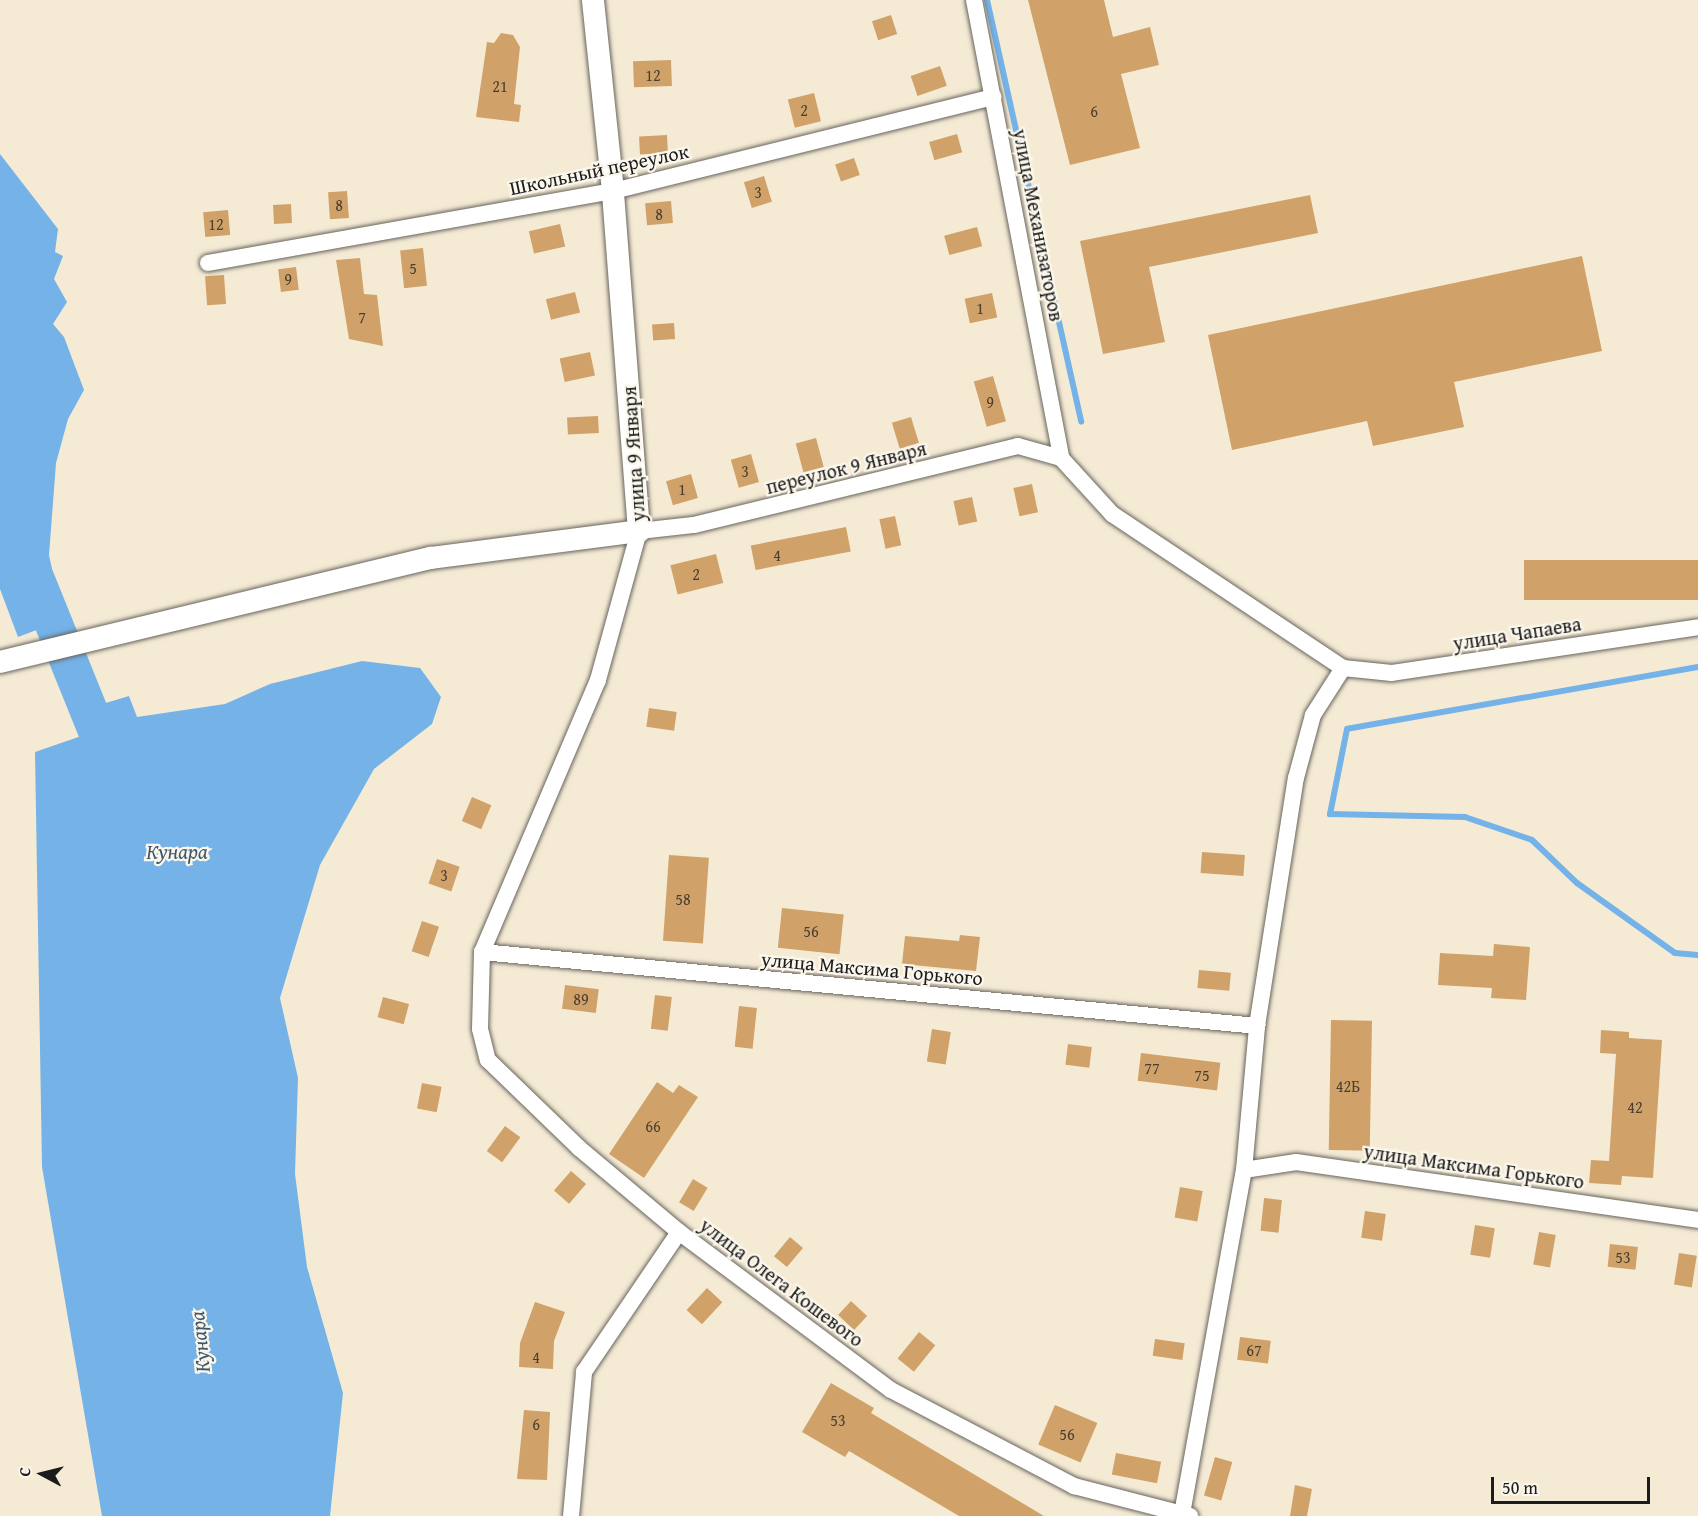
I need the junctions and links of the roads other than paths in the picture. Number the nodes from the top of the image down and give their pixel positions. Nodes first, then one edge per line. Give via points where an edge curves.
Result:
1 (593, 0) edge
2 (974, 0) edge
3 (994, 97) junction
4 (613, 191) junction
5 (208, 263) dead end
6 (1061, 458) junction
7 (639, 531) junction
8 (1698, 627) edge
9 (9, 659) edge
10 (1343, 668) junction
11 (482, 952) junction
12 (1257, 1026) junction
13 (1244, 1170) junction
14 (1698, 1220) edge
15 (679, 1232) junction
16 (1186, 1515) edge
17 (572, 1516) edge

1 - 4 street, улица 9 Января
2 - 3 street, улица Механизаторов
3 - 4 street, Школьный переулок
3 - 6 street, улица Механизаторов
4 - 5 street, Школьный переулок
4 - 7 street, улица 9 Января
6 - 7 street, переулок 9 Января via 1018,446 693,525
6 - 10 street via 1112,514
7 - 9 street via 431,558
7 - 11 street, улица 9 Января via 598,680
8 - 10 street, улица Чапаева via 1392,673
10 - 12 street via 1313,715 1296,778
11 - 12 street, улица Максима Горького
11 - 15 street, улица Олега Кошевого via 480,1029 488,1060 579,1148
12 - 13 street
13 - 14 street, улица Максима Горького via 1296,1162
13 - 16 street
15 - 16 street, улица Олега Кошевого via 891,1390 1074,1486
15 - 17 street via 584,1372

